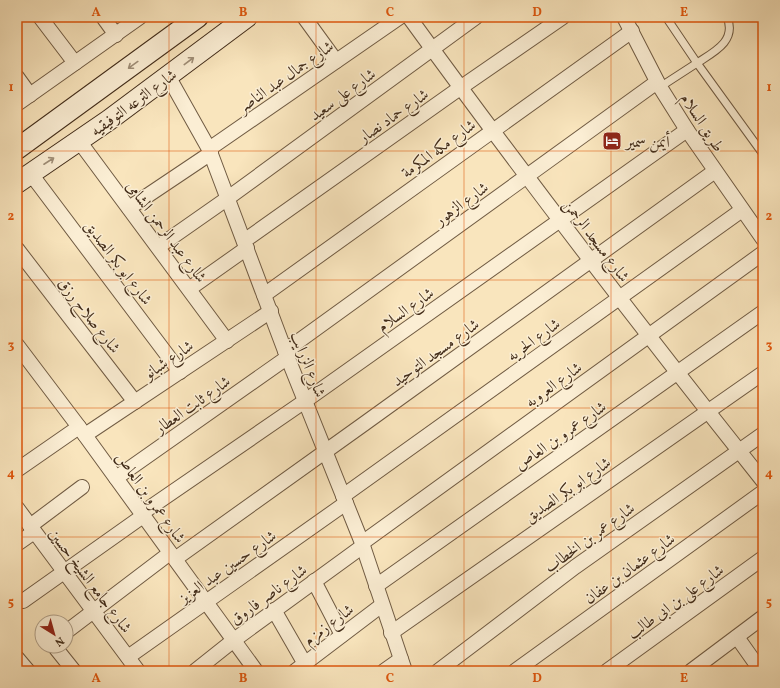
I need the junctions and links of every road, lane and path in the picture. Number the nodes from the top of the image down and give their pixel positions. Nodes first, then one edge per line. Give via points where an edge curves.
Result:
1 (40, 17) edge
2 (103, 17) edge
3 (140, 17) edge
4 (198, 17) edge
5 (247, 17) edge
6 (304, 17) edge
7 (400, 17) edge
8 (409, 17) edge
9 (476, 17) edge
10 (563, 17) edge
11 (624, 17) edge
12 (666, 17) edge
13 (727, 17) edge
14 (632, 31) junction
15 (116, 35) junction
16 (432, 49) junction
17 (336, 61) junction
18 (75, 63) junction
19 (697, 63) junction
20 (168, 76) junction
21 (17, 77) edge
22 (659, 84) junction
23 (460, 88) junction
24 (30, 95) junction
25 (17, 104) edge
26 (492, 130) junction
27 (686, 130) junction
28 (79, 141) junction
29 (17, 149) edge
30 (210, 151) junction
31 (763, 154) edge
32 (715, 171) junction
33 (527, 176) junction
34 (24, 178) edge
35 (228, 198) junction
36 (129, 208) junction
37 (742, 210) junction
38 (560, 220) junction
39 (763, 239) edge
40 (246, 244) junction
41 (158, 247) junction
42 (17, 249) edge
43 (763, 253) edge
44 (591, 260) junction
45 (189, 289) junction
46 (264, 295) junction
47 (620, 298) junction
48 (271, 311) junction
49 (763, 312) edge
50 (649, 336) junction
51 (227, 340) junction
52 (17, 345) edge
53 (287, 354) junction
54 (180, 372) junction
55 (678, 372) junction
56 (763, 374) edge
57 (305, 401) junction
58 (135, 402) junction
59 (708, 412) junction
60 (82, 431) junction
61 (763, 434) edge
62 (739, 451) junction
63 (326, 452) junction
64 (17, 470) edge
65 (116, 478) junction
66 (763, 481) edge
67 (82, 487) dead end
68 (763, 492) edge
69 (345, 500) junction
70 (17, 508) edge
71 (142, 515) junction
72 (32, 529) junction
73 (17, 544) edge
74 (362, 544) junction
75 (172, 556) junction
76 (763, 558) edge
77 (64, 572) junction
78 (314, 582) junction
79 (376, 586) junction
80 (23, 602) dead end
81 (206, 602) junction
82 (382, 605) junction
83 (274, 610) junction
84 (94, 611) junction
85 (763, 618) edge
86 (74, 626) edge
87 (391, 633) junction
88 (342, 635) junction
89 (737, 637) junction
90 (234, 640) junction
91 (60, 654) edge
92 (128, 657) junction
93 (17, 658) edge
94 (403, 665) edge
95 (300, 667) edge
96 (699, 669) edge
97 (28, 671) edge
98 (74, 671) edge
99 (138, 671) edge
100 (195, 671) edge
101 (256, 671) edge
102 (384, 671) edge
103 (438, 671) edge
104 (514, 671) edge
105 (607, 671) edge
106 (761, 671) edge

1 - 18 street
2 - 15 street
3 - 15 street
4 -> 29 main road, شارع الترعه التوفيقيه
20 -> 5 main road, شارع الترعه التوفيقيه
6 - 17 street
7 - 17 street, شارع جمال عبد الناصر
8 - 16 street, شارع مسجد الرحمن
9 - 16 street, شارع على سعيد
10 - 23 street, شارع حماد نصار
11 - 14 street, طريق السلام
12 - 19 lane
13 - 19 lane via 731,25 729,35 719,48
14 - 22 street, طريق السلام
14 - 26 street, شارع مكه المكرمة
15 - 18 street
16 - 23 street, شارع مسجد الرحمن
16 - 35 street, شارع على سعيد
17 - 30 street, شارع جمال عبد الناصر
18 - 24 street
19 - 22 lane
19 - 31 lane
20 - 28 main road, شارع الترعه التوفيقيه
20 - 30 street, شارع الزرايب
21 - 24 street
22 - 27 street, طريق السلام
22 - 33 street, شارع الزهور
23 - 26 street, شارع مسجد الرحمن
23 - 40 street, شارع حماد نصار
24 - 25 street
26 - 33 street, شارع مسجد الرحمن
26 - 46 street, شارع مكه المكرمة
27 - 32 street, طريق السلام
27 - 38 street, شارع السلام
34 -> 28 main road, شارع الترعه التوفيقيه
28 - 36 street, شارع عبد الرحمن الشامى
30 - 35 street, شارع الزرايب
30 - 36 street, شارع جمال عبد الناصر
32 - 37 street, طريق السلام
32 - 44 street, شارع مسجد التوحيد
33 - 38 street, شارع مسجد الرحمن
33 - 53 street, شارع الزهور
34 - 54 street, شارع ابو بكر الصديق
35 - 40 street, شارع الزرايب
35 - 41 street, شارع على سعيد
36 - 41 street, شارع عبد الرحمن الشامى
37 - 39 street, طريق السلام
37 - 47 street, شارع الحريه
38 - 44 street, شارع مسجد الرحمن
38 - 57 street, شارع السلام
40 - 45 street, شارع حماد نصار
40 - 46 street, شارع الزرايب
41 - 45 street, شارع عبد الرحمن الشامى
42 - 58 street, شارع صلاح رزق
43 - 50 street, شارع العروبه
44 - 47 street, شارع مسجد الرحمن
44 - 63 street, شارع مسجد التوحيد
45 - 51 street, شارع عبد الرحمن الشامى
46 - 48 street, شارع الزرايب
47 - 50 street, شارع مسجد الرحمن
47 - 69 street, شارع الحريه
48 - 51 street, شارع شبانو
48 - 53 street, شارع الزرايب
49 - 55 street, شارع عمرو بن العاص
50 - 55 street, شارع مسجد الرحمن
50 - 74 street, شارع العروبه
51 - 54 street, شارع شبانو
52 - 60 street, شارع عمرو بن العاص
53 - 57 street, شارع الزرايب
53 - 65 street, شارع ثابت العطار
54 - 58 street, شارع شبانو
55 - 59 street, شارع مسجد الرحمن
55 - 79 street, شارع عمرو بن العاص
56 - 59 street, شارع ابو بكر الصديق
57 - 63 street, شارع الزرايب
57 - 71 street, شارع السلام
58 - 60 street, شارع شبانو
59 - 62 street, شارع مسجد الرحمن
59 - 87 street, شارع ابو بكر الصديق
60 - 64 street, شارع شبانو
60 - 65 street, شارع عمرو بن العاص
61 - 62 street, شارع عمر بن الخطاب
62 - 66 street, شارع مسجد الرحمن
62 - 103 street, شارع عمر بن الخطاب via 575,567
63 - 69 street, شارع الزرايب
63 - 75 street, شارع مسجد التوحيد
65 - 71 street, شارع عمرو بن العاص
67 - 72 street
68 - 104 street, شارع عثمان بن عفان
69 - 74 street, شارع الزرايب
69 - 81 street, شارع حسين عبد العزيز
70 - 72 street, شارع جامع الشيخ حسين
71 - 75 street, شارع عمرو بن العاص
71 - 77 street
72 - 73 street
72 - 77 street, شارع جامع الشيخ حسين
74 - 78 street, شارع ناصر فاروق
74 - 79 street, شارع الزرايب
75 - 81 street, شارع عمرو بن العاص
75 - 84 street, شارع مسجد التوحيد
76 - 105 street, شارع على بن ابى طالب
77 - 80 street
77 - 84 street, شارع جامع الشيخ حسين
78 - 83 street, شارع ناصر فاروق
78 - 88 street
79 - 82 street, شارع الزرايب
81 - 90 street, شارع عمرو بن العاص
81 - 92 street, شارع حسين عبد العزيز
82 - 87 street, شارع الزرايب
82 - 88 street, شارع زمزم
83 - 90 street, شارع ناصر فاروق
83 - 95 street
84 - 86 street, شارع مسجد التوحيد
84 - 92 street, شارع جامع الشيخ حسين
85 - 89 street
87 - 94 street, شارع الزرايب
88 - 95 street, شارع زمزم
89 - 96 street
89 - 106 street
90 - 100 street, شارع ناصر فاروق
90 - 101 street, شارع عمرو بن العاص
91 - 98 street
92 - 99 street, شارع جامع الشيخ حسين
93 - 97 street
94 - 102 street

